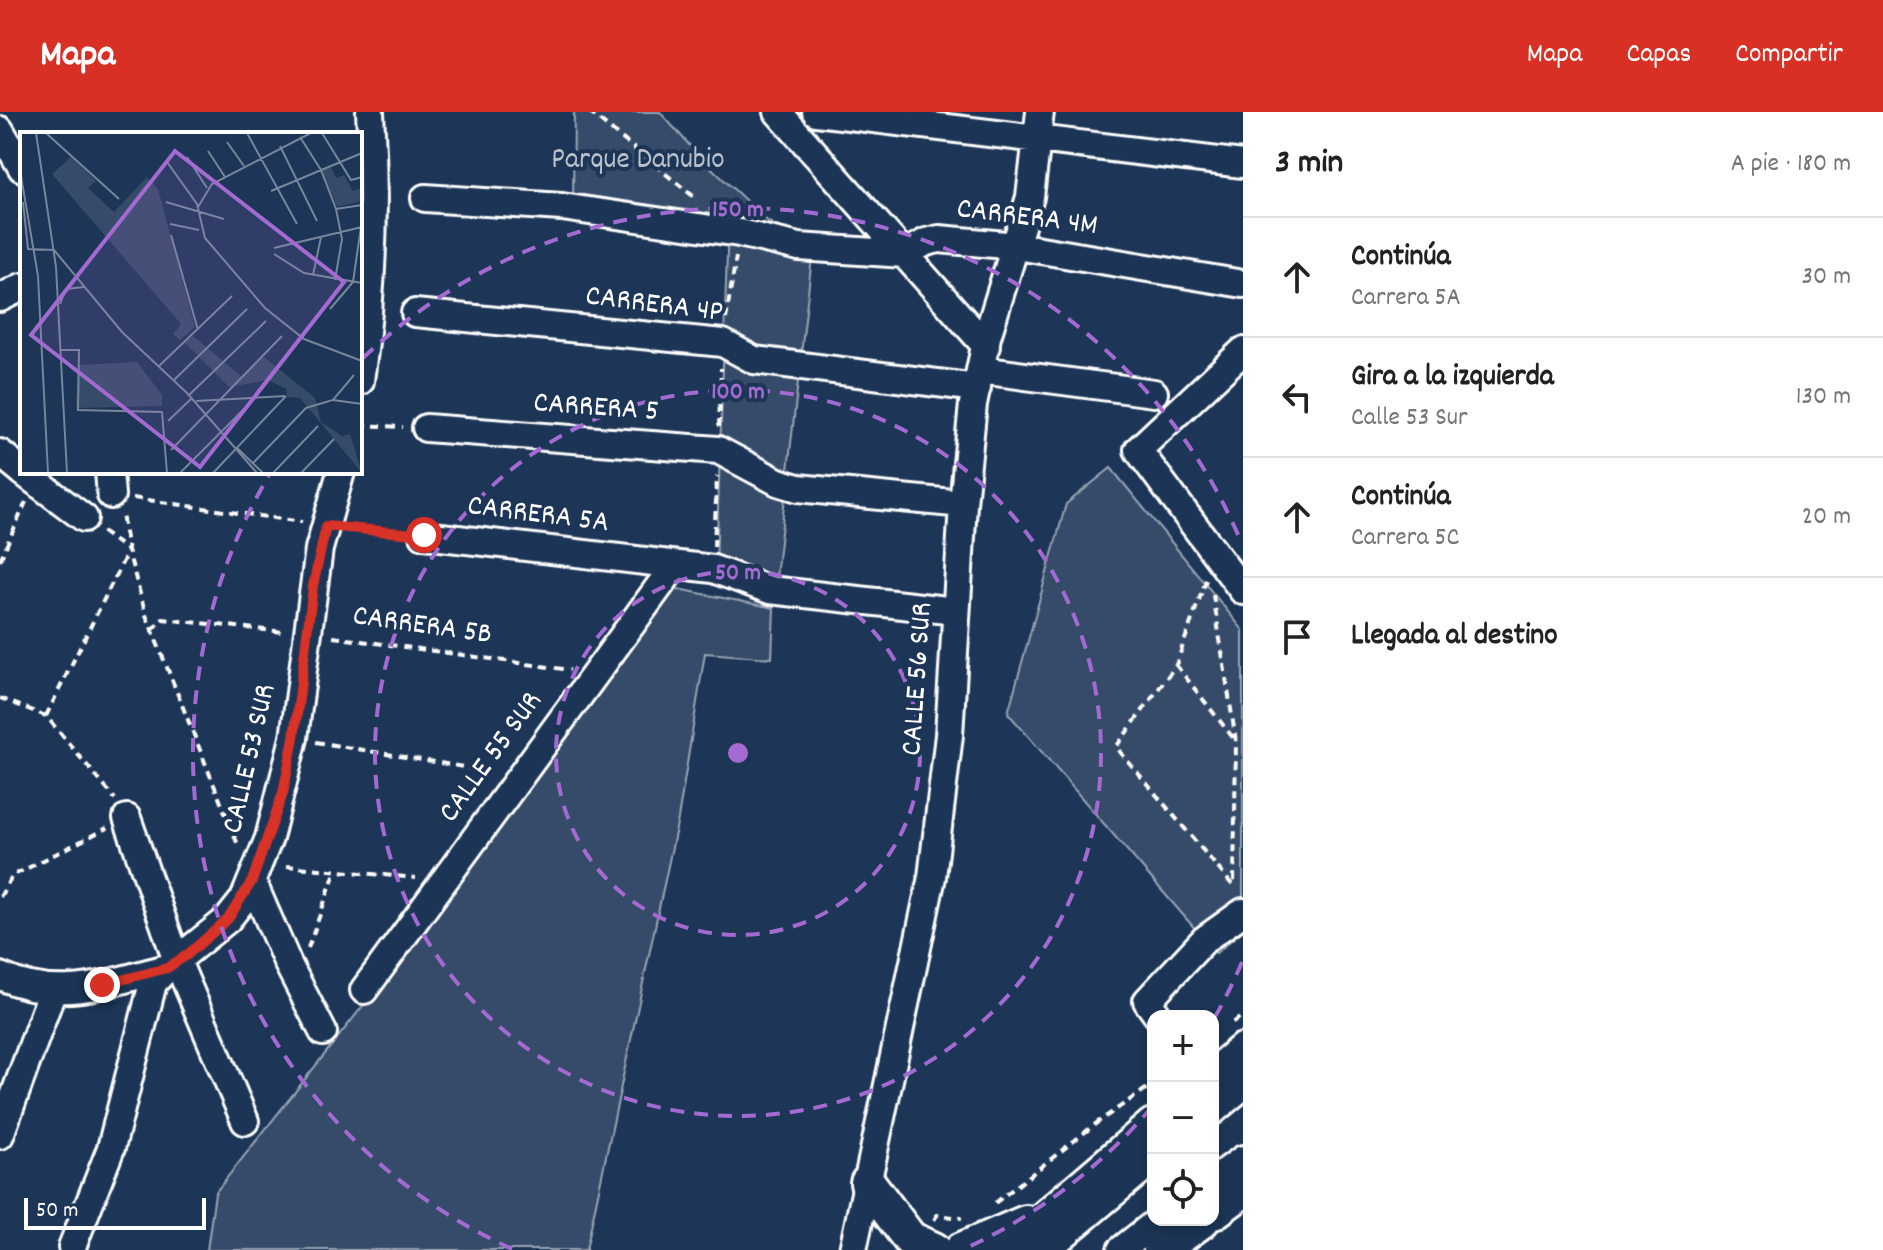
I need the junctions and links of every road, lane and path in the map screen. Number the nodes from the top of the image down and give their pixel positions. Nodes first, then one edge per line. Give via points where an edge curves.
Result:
1 (370, 112) edge
2 (589, 112) edge
3 (778, 112) edge
4 (816, 112) edge
5 (1040, 112) edge
6 (0, 130) edge
7 (1037, 139) junction
8 (13, 164) edge
9 (1243, 164) edge
10 (425, 198) dead end
11 (705, 205) dead end
12 (739, 233) junction
13 (1017, 246) junction
14 (905, 254) junction
15 (1243, 284) edge
16 (20, 288) edge
17 (0, 298) edge
18 (415, 313) dead end
19 (723, 343) junction
20 (1243, 351) edge
21 (362, 366) edge
22 (981, 368) junction
23 (1154, 393) dead end
24 (362, 425) edge
25 (426, 428) joint
26 (718, 450) junction
27 (0, 453) edge
28 (20, 469) edge
29 (340, 474) edge
30 (27, 475) edge
31 (110, 484) edge
32 (963, 504) junction
33 (84, 518) joint
34 (326, 526) junction
35 (424, 535) joint
36 (128, 551) junction
37 (0, 560) edge
38 (675, 565) junction
39 (713, 569) junction
40 (1243, 591) edge
41 (956, 611) junction
42 (152, 630) junction
43 (308, 634) junction
44 (1176, 665) junction
45 (595, 673) junction
46 (0, 698) edge
47 (46, 716) junction
48 (294, 738) junction
49 (1236, 741) junction
50 (519, 776) junction
51 (127, 818) junction
52 (336, 870) junction
53 (256, 872) junction
54 (442, 881) junction
55 (0, 897) edge
56 (1243, 912) edge
57 (172, 964) junction
58 (0, 976) edge
59 (297, 980) junction
60 (364, 990) dead end
61 (52, 992) junction
62 (1154, 1010) edge
63 (323, 1032) dead end
64 (1243, 1051) edge
65 (1219, 1071) edge
66 (1243, 1086) edge
67 (1147, 1088) edge
68 (1219, 1106) edge
69 (245, 1121) dead end
70 (1147, 1131) edge
71 (0, 1135) edge
72 (1243, 1159) edge
73 (1147, 1165) edge
74 (1219, 1177) edge
75 (868, 1183) junction
76 (1243, 1190) edge
77 (991, 1205) dead end
78 (1219, 1208) edge
79 (1051, 1211) junction
80 (937, 1215) dead end
81 (1151, 1226) edge
82 (1194, 1226) edge
83 (964, 1234) edge
84 (72, 1247) dead end
85 (853, 1250) edge
86 (934, 1250) edge
87 (1008, 1250) edge
88 (1046, 1250) edge
89 (1121, 1250) edge
90 (1161, 1250) edge

1 - 21 street via 375,193
2 - 11 path
3 - 14 street
4 - 7 street
5 - 7 street, CALLE 56 SUR
6 - 8 street
7 - 9 street
7 - 13 street, CALLE 56 SUR
10 - 12 street, CARRERA 4M via 562,207
12 - 14 street, CARRERA 4M via 799,247
12 - 19 path
13 - 14 street, CARRERA 4M via 939,239
13 - 15 street, CARRERA 4M
13 - 22 street, CALLE 56 SUR
14 - 22 street
16 - 17 street
18 - 19 street, CARRERA 4P
19 - 22 street, CARRERA 4P via 754,360 770,362
19 - 26 path
20 - 40 street via 1138,450
22 - 23 street, CARRERA 4P
22 - 32 street, CALLE 56 SUR
24 - 25 path
25 - 26 street, CARRERA 5
26 - 32 street, CARRERA 5 via 798,488
26 - 39 path
27 - 28 street
29 - 34 street, CALLE 53 SUR
30 - 33 street
30 - 37 path
31 - 34 path, CARRERA 5A
31 - 36 path via 125,523
32 - 41 street, CALLE 56 SUR
33 - 36 path
34 - 35 path, CARRERA 5A
34 - 43 street, CALLE 53 SUR
35 - 38 street, CARRERA 5A
36 - 42 path
36 - 47 path
38 - 39 street, CARRERA 5A
38 - 45 street, CALLE 55 SUR
39 - 41 street, CARRERA 5A via 770,590
41 - 75 street, CALLE 56 SUR via 949,735 932,877
42 - 43 path, CARRERA 5B via 163,619
42 - 53 path
43 - 45 path, CARRERA 5B
43 - 48 street, CALLE 53 SUR
44 - 49 path
44 - 49 path via 1210,569
44 - 49 path via 1116,747 1234,887
45 - 50 street, CALLE 55 SUR
46 - 47 path
47 - 51 path
48 - 50 path
48 - 53 street, CALLE 53 SUR via 283,793
50 - 54 street, CALLE 55 SUR
51 - 55 path via 12,876
51 - 57 street
52 - 53 path
52 - 54 path
52 - 59 path
53 - 57 street, CALLE 53 SUR via 228,919
53 - 59 street
54 - 60 street, CALLE 55 SUR
56 - 62 street via 1205,939 1147,1001
57 - 61 street via 102,985
57 - 69 street
57 - 84 street, CALLE 53 SUR via 153,983 111,1148
58 - 61 street
59 - 63 street
61 - 71 street
64 - 65 main road
66 - 68 street
67 - 77 path
70 - 79 main road
72 - 74 street
73 - 88 street
75 - 85 street, CALLE 56 SUR
75 - 86 main road via 910,1239
76 - 78 main road
79 - 83 main road via 985,1243
79 - 87 main road
80 - 83 path
81 - 89 street
82 - 90 main road

